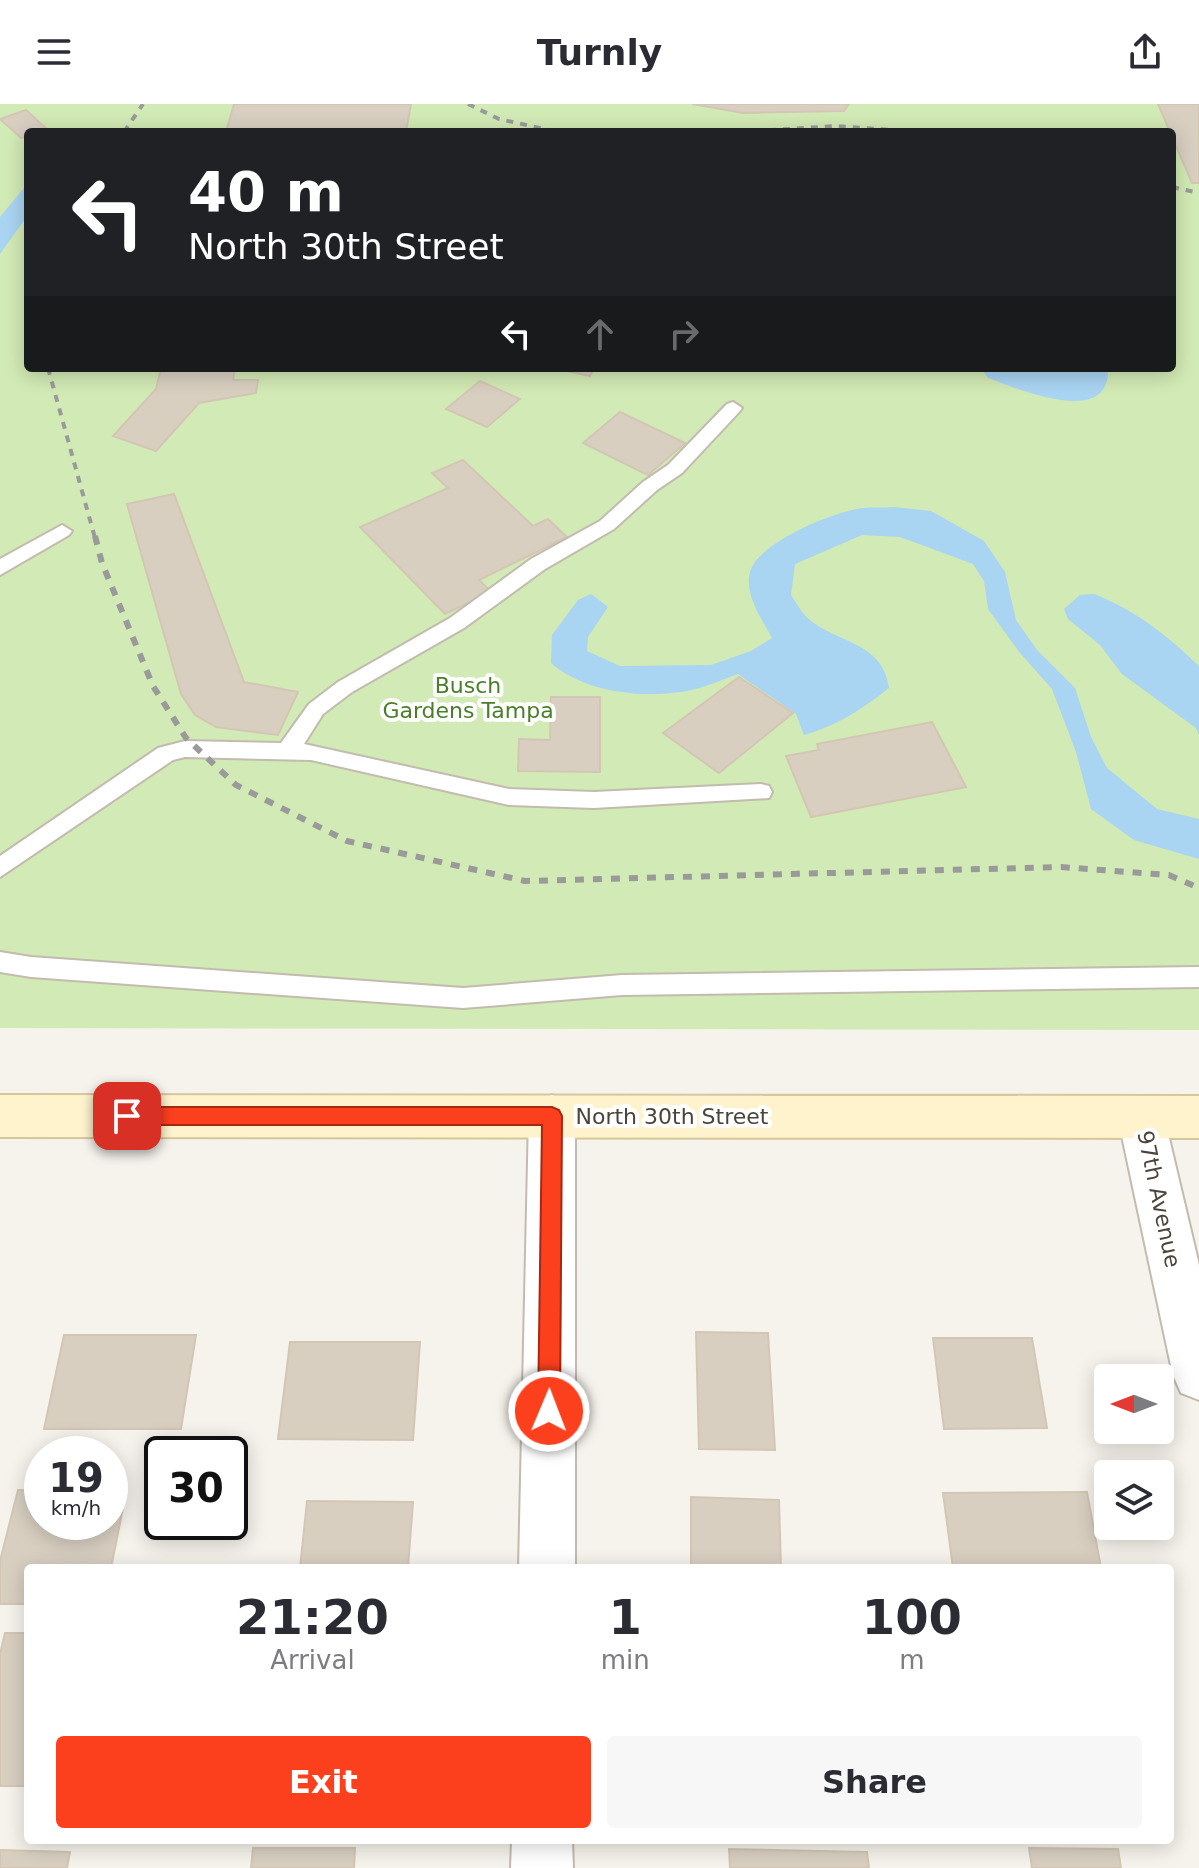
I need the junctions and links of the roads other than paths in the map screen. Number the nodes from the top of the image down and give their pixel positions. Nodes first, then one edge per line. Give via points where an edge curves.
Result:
1 (733, 408) dead end
2 (62, 531) dead end
3 (0, 568) edge
4 (287, 752) junction
5 (761, 792) dead end
6 (0, 868) edge
7 (0, 962) edge
8 (1199, 977) edge
9 (0, 1116) edge
10 (552, 1116) junction
11 (1141, 1117) junction
12 (1199, 1117) edge
13 (1199, 1375) edge
14 (547, 1564) edge
15 (542, 1844) edge
16 (542, 1868) edge

1 - 4 lane via 675,469 607,525 316,709
2 - 3 lane
4 - 5 lane via 311,752 509,797 594,800
4 - 6 lane via 185,749 166,754
7 - 8 lane via 463,998 622,985
9 - 10 main road, North 30th Street
10 - 11 main road, North 30th Street
10 - 14 street
11 - 12 main road, North 30th Street
11 - 13 street, 97th Avenue
15 - 16 street

